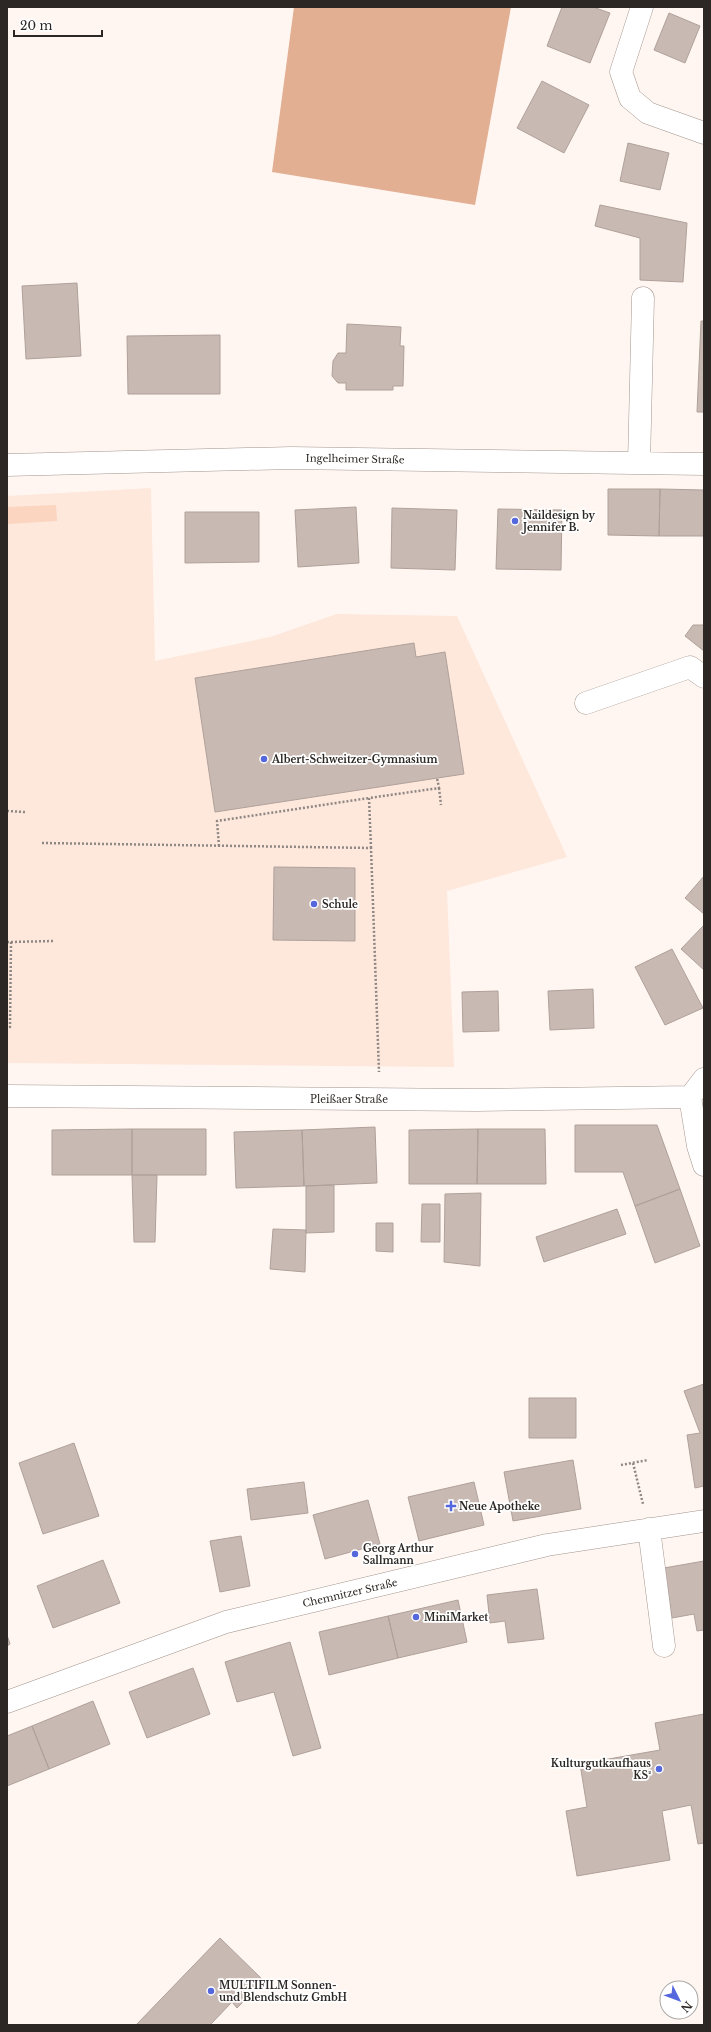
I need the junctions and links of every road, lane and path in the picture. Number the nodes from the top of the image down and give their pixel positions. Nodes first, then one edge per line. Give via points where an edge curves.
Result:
1 (642, 7) edge
2 (704, 133) edge
3 (643, 298) dead end
4 (639, 463) junction
5 (704, 464) edge
6 (7, 465) edge
7 (704, 677) edge
8 (586, 703) dead end
9 (437, 778) dead end
10 (439, 788) junction
11 (369, 798) junction
12 (441, 805) dead end
13 (7, 811) edge
14 (25, 812) dead end
15 (42, 843) dead end
16 (219, 846) junction
17 (371, 848) junction
18 (53, 941) dead end
19 (9, 942) edge
20 (7, 1027) edge
21 (704, 1079) edge
22 (7, 1096) edge
23 (690, 1097) junction
24 (380, 1099) junction
25 (704, 1165) edge
26 (648, 1460) dead end
27 (633, 1463) junction
28 (621, 1465) dead end
29 (704, 1521) edge
30 (649, 1529) junction
31 (664, 1646) dead end
32 (7, 1702) edge

1 - 2 street via 621,72 630,98 648,113
3 - 4 street
4 - 5 street, Ingelheimer Straße
4 - 6 street, Ingelheimer Straße via 290,458
7 - 8 street via 690,667
9 - 10 path
10 - 11 path
10 - 12 path
11 - 16 path via 217,821
11 - 17 path
13 - 14 path
15 - 16 path
16 - 17 path
17 - 24 path
18 - 19 path
19 - 20 path via 10,1027
21 - 23 street
22 - 24 street, Pleißaer Straße
23 - 24 street, Pleißaer Straße
23 - 25 street via 698,1146
26 - 27 path
27 - 28 path
27 - 30 path
29 - 30 street, Chemnitzer Straße
30 - 31 street
30 - 32 street, Chemnitzer Straße via 547,1545 226,1622

